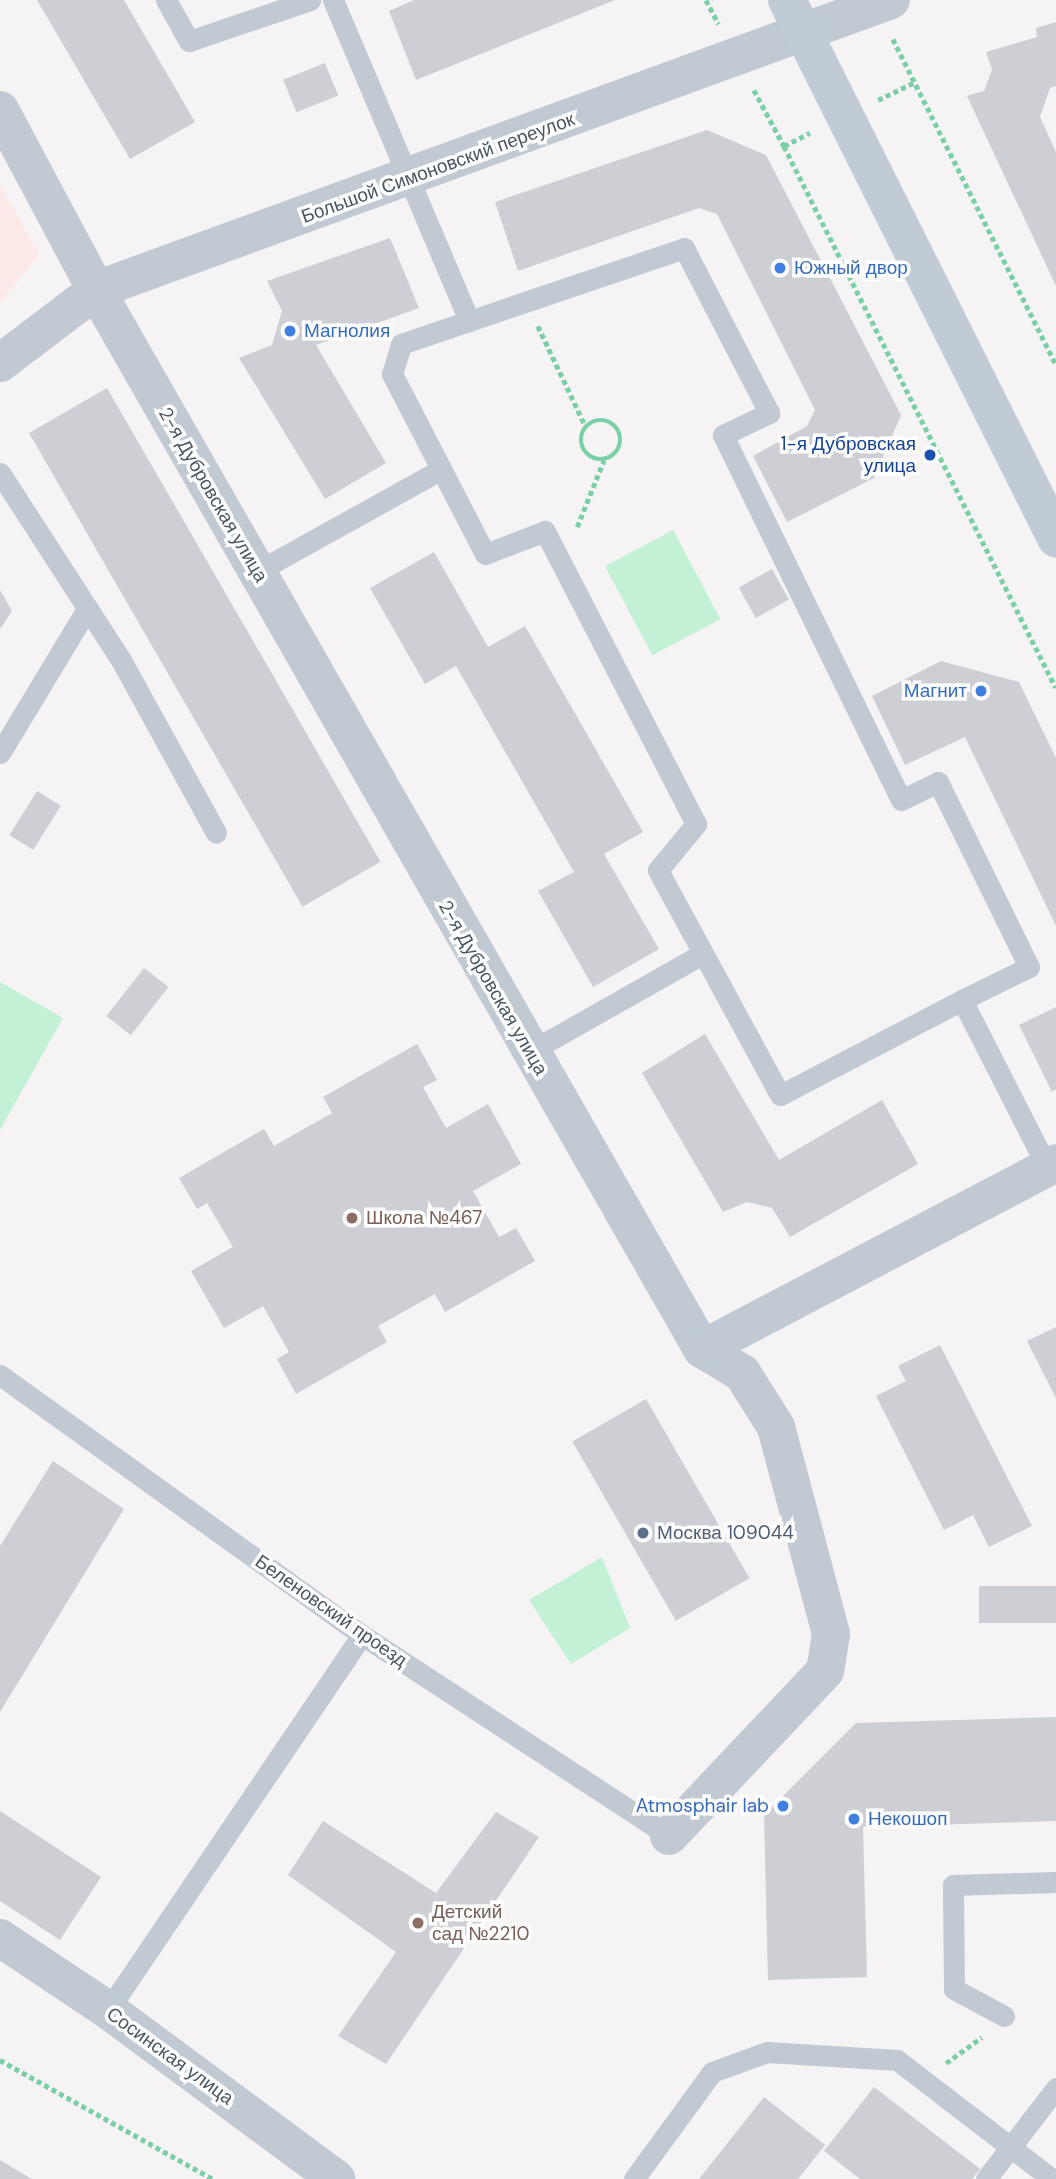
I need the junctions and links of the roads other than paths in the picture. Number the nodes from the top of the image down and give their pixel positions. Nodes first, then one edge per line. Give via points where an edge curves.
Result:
1 (166, 0) edge
2 (310, 0) edge
3 (333, 0) edge
4 (786, 0) edge
5 (883, 3) edge
6 (804, 34) junction
7 (0, 110) edge
8 (408, 180) junction
9 (96, 290) junction
10 (469, 321) junction
11 (0, 363) edge
12 (440, 470) junction
13 (0, 472) edge
14 (1056, 538) edge
15 (256, 572) junction
16 (85, 612) junction
17 (0, 753) edge
18 (216, 833) dead end
19 (702, 954) junction
20 (962, 1000) junction
21 (529, 1052) junction
22 (1052, 1165) edge
23 (702, 1349) junction
24 (0, 1376) edge
25 (362, 1635) junction
26 (669, 1836) joint
27 (1056, 1882) edge
28 (0, 1938) edge
29 (108, 2010) junction
30 (998, 2023) road end
31 (1056, 2088) edge
32 (1011, 2147) junction
33 (337, 2179) edge
34 (634, 2179) edge
35 (986, 2179) edge
36 (1052, 2179) edge

1 - 2 lane via 189,41
3 - 8 lane
4 - 6 main road
5 - 6 street, Большой Симоновский переулок
6 - 8 street, Большой Симоновский переулок
6 - 14 main road
7 - 9 street, 2-я Дубровская улица
8 - 9 street, Большой Симоновский переулок
8 - 10 lane
9 - 11 street, Большой Симоновский переулок
9 - 15 street, 2-я Дубровская улица
10 - 12 lane via 401,344 392,374
10 - 20 lane via 684,248 769,413 723,435 901,800 938,782 1030,967
12 - 15 lane
12 - 19 lane via 485,554 545,531 696,824 658,870
13 - 16 lane
15 - 21 street, 2-я Дубровская улица
16 - 17 lane
16 - 18 lane via 121,660
19 - 20 lane via 780,1095
19 - 21 lane
20 - 22 lane
21 - 23 street, 2-я Дубровская улица
22 - 23 street
23 - 26 street, 2-я Дубровская улица via 742,1373 776,1427 831,1634 825,1671
24 - 25 lane, Беленовский проезд
25 - 26 lane, Беленовский проезд
25 - 29 lane
27 - 30 lane via 953,1885 954,1989
28 - 29 street, Сосинская улица
29 - 33 street, Сосинская улица
31 - 32 lane
32 - 34 lane via 897,2060 767,2052 712,2072
32 - 35 lane
32 - 36 lane

